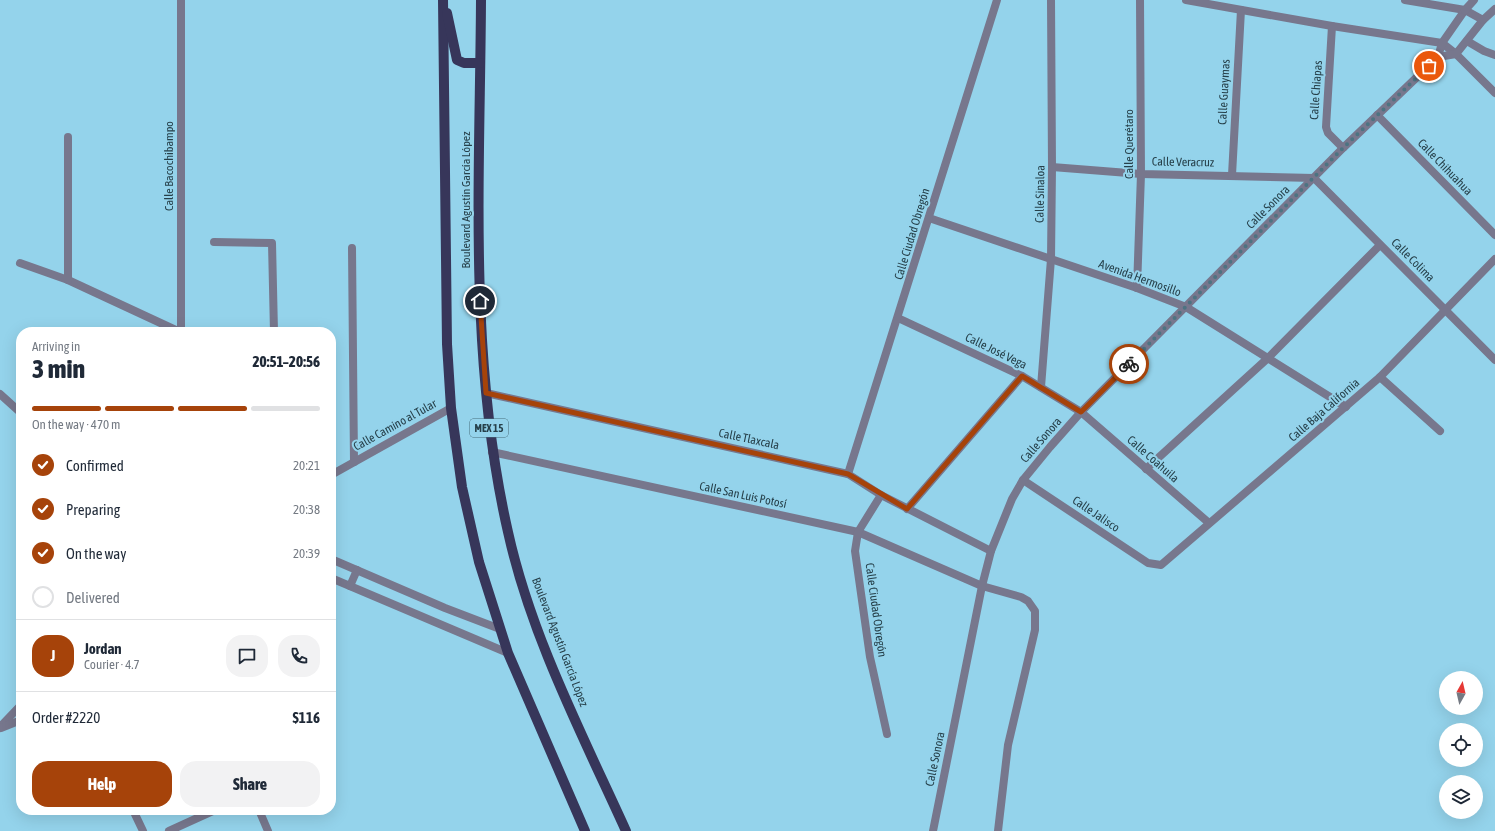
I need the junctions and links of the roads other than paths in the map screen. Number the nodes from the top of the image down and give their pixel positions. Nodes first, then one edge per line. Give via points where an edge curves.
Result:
1 (181, 0) edge
2 (481, 0) edge
3 (997, 0) edge
4 (1051, 0) edge
5 (1140, 0) edge
6 (1186, 0) edge
7 (1405, 0) edge
8 (443, 3) edge
9 (1468, 4) edge
10 (1495, 9) edge
11 (1241, 10) junction
12 (1483, 20) junction
13 (1332, 26) junction
14 (1467, 41) junction
15 (1442, 43) junction
16 (1456, 54) junction
17 (1495, 55) edge
18 (1438, 57) junction
19 (480, 63) junction
20 (1495, 93) edge
21 (1377, 115) junction
22 (68, 137) dead end
23 (1343, 148) junction
24 (1052, 167) junction
25 (1141, 174) junction
26 (1232, 175) junction
27 (1314, 178) junction
28 (929, 218) junction
29 (1495, 235) edge
30 (214, 242) dead end
31 (1380, 245) junction
32 (352, 248) dead end
33 (1495, 259) edge
34 (1050, 260) junction
35 (20, 263) dead end
36 (68, 280) junction
37 (1137, 288) junction
38 (1186, 308) junction
39 (1445, 309) junction
40 (898, 318) junction
41 (170, 327) edge
42 (181, 327) edge
43 (274, 327) edge
44 (1268, 358) junction
45 (1495, 360) edge
46 (1022, 376) junction
47 (1380, 377) junction
48 (1041, 387) junction
49 (486, 393) junction
50 (0, 394) edge
51 (1346, 407) junction
52 (16, 408) edge
53 (451, 408) junction
54 (1081, 412) junction
55 (1440, 431) dead end
56 (492, 452) junction
57 (354, 462) junction
58 (1146, 469) junction
59 (336, 472) edge
60 (848, 474) junction
61 (1023, 480) junction
62 (881, 495) junction
63 (907, 509) junction
64 (1209, 523) junction
65 (858, 532) junction
66 (991, 551) junction
67 (336, 561) edge
68 (1157, 566) joint
69 (357, 570) junction
70 (336, 580) edge
71 (350, 586) junction
72 (982, 586) junction
73 (500, 629) junction
74 (508, 653) junction
75 (16, 711) edge
76 (16, 722) edge
77 (0, 728) edge
78 (887, 734) dead end
79 (135, 815) edge
80 (204, 815) edge
81 (261, 815) edge
82 (143, 831) edge
83 (170, 831) edge
84 (268, 831) edge
85 (585, 831) edge
86 (626, 831) edge
87 (933, 831) edge
88 (998, 831) edge

1 - 42 street, Calle Bacochibampo
2 - 19 main road, Boulevard Agustín García López / MEX 15
3 - 28 street, Calle Ciudad Obregón
4 - 24 street, Calle Sinaloa
5 - 25 street, Calle Querétaro
6 - 11 street
7 - 9 street
8 - 19 main road via 457,60 464,63
8 - 53 main road, Boulevard Agustín García López / MEX 15 via 447,344
9 - 12 street
9 - 15 street
10 - 12 street
11 - 13 street
11 - 26 street, Calle Guaymas
12 - 14 street
13 - 15 street
13 - 23 street, Calle Chiapas via 1326,126 1328,133
14 - 16 street
14 - 17 street
15 - 16 street
15 - 18 street
16 - 18 street
16 - 20 street
18 - 21 street, Calle Sonora
19 - 49 main road, Boulevard Agustín García López / MEX 15 via 479,286
21 - 23 street, Calle Sonora
21 - 29 street, Calle Chihuahua
22 - 36 street
23 - 27 street, Calle Sonora
24 - 25 street, Calle Veracruz
24 - 34 street, Calle Sinaloa
25 - 26 street, Calle Veracruz
25 - 37 street, Calle Querétaro
26 - 27 street, Calle Veracruz
27 - 31 street, Calle Colima
27 - 38 street, Calle Sonora
28 - 34 street, Avenida Hermosillo
28 - 40 street, Calle Ciudad Obregón
30 - 43 street via 272,243
31 - 39 street, Calle Colima
31 - 44 street
32 - 57 street
33 - 39 street, Calle Baja California
34 - 37 street, Avenida Hermosillo
34 - 48 street, Calle Sinaloa
35 - 36 street
36 - 41 street
37 - 38 street, Avenida Hermosillo
38 - 44 street, Avenida Hermosillo
38 - 54 street, Calle Sonora
39 - 45 street, Calle Colima
39 - 47 street, Calle Baja California
40 - 46 street, Calle José Vega
40 - 60 street, Calle Ciudad Obregón
44 - 51 street, Avenida Hermosillo
44 - 58 street
46 - 48 street, Calle José Vega
46 - 63 street
47 - 51 street, Calle Baja California
47 - 55 street
48 - 54 street, Calle José Vega
49 - 56 main road, Boulevard Agustín García López / MEX 15
49 - 60 street, Calle Tlaxcala
50 - 52 street
51 - 64 street, Calle Baja California
53 - 57 street, Calle Camino al Tular
53 - 73 main road, Boulevard Agustín García López / MEX 15 via 462,487 479,562
54 - 58 street, Calle Coahuila
54 - 61 street, Calle Sonora
56 - 65 street, Calle San Luis Potosí
56 - 86 main road, Boulevard Agustín García López / MEX 15 via 508,533 527,603
57 - 59 street, Calle Camino al Tular
58 - 64 street, Calle Coahuila
60 - 62 street, Calle Tlaxcala
61 - 66 street, Calle Sonora via 1012,499
61 - 68 street, Calle Jalisco via 1148,563
62 - 63 street, Calle Tlaxcala
62 - 65 street, Calle Ciudad Obregón
63 - 66 street, Calle Tlaxcala
64 - 68 street, Calle Baja California via 1166,562
65 - 72 street, Calle San Luis Potosí
65 - 78 street, Calle Ciudad Obregón via 855,551 870,657
66 - 72 street, Calle Sonora
67 - 69 street
69 - 71 street
69 - 73 street
70 - 71 street
71 - 74 street
72 - 87 street, Calle Sonora
72 - 88 street, Calle San Luis Potosí via 1021,597 1028,601 1035,611 1035,630 1008,744
73 - 74 main road, Boulevard Agustín García López / MEX 15
74 - 85 main road, Boulevard Agustín García López / MEX 15
75 - 77 street
76 - 77 street
79 - 82 street
80 - 83 street
81 - 84 street

